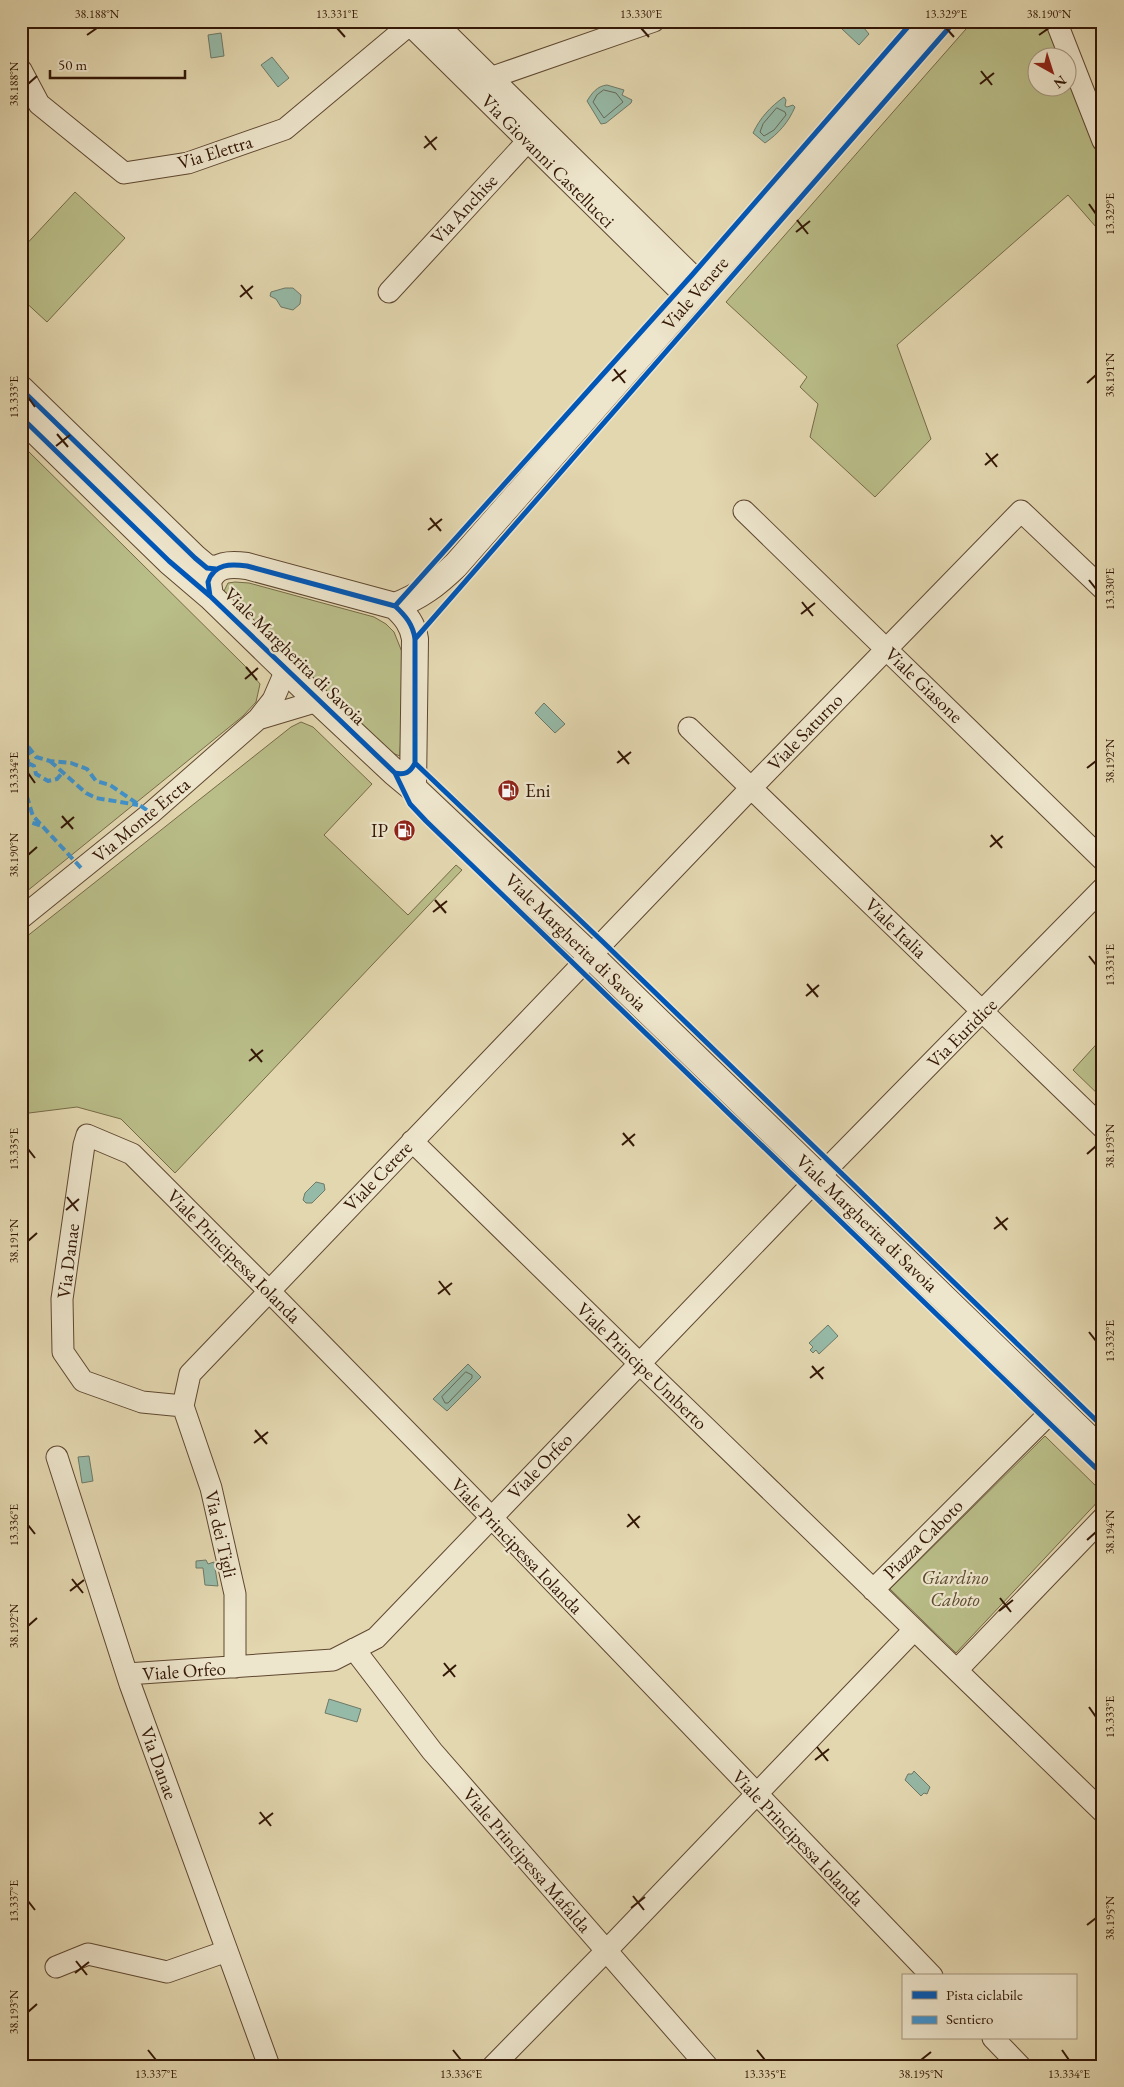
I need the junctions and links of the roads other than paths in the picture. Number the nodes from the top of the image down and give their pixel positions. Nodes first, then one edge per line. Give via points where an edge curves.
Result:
1 (434, 21) edge
2 (654, 21) edge
3 (934, 21) edge
4 (410, 22) edge
5 (1058, 22) edge
6 (21, 70) edge
7 (490, 78) junction
8 (534, 134) junction
9 (1103, 141) edge
10 (388, 292) dead end
11 (696, 292) junction
12 (21, 389) edge
13 (21, 417) edge
14 (744, 511) dead end
15 (456, 565) junction
16 (216, 569) junction
17 (1103, 589) edge
18 (210, 596) junction
19 (395, 606) junction
20 (415, 639) junction
21 (886, 648) junction
22 (286, 670) junction
23 (318, 701) junction
24 (258, 719) junction
25 (689, 728) dead end
26 (408, 775) junction
27 (751, 788) junction
28 (1103, 860) edge
29 (1103, 888) edge
30 (21, 918) edge
31 (592, 956) junction
32 (983, 1012) junction
33 (1103, 1128) edge
34 (88, 1135) joint
35 (412, 1141) junction
36 (819, 1177) junction
37 (268, 1290) junction
38 (640, 1364) junction
39 (183, 1406) junction
40 (1056, 1407) junction
41 (1101, 1447) edge
42 (57, 1457) dead end
43 (491, 1517) junction
44 (1103, 1518) edge
45 (873, 1590) junction
46 (914, 1630) junction
47 (354, 1649) junction
48 (236, 1667) junction
49 (957, 1670) junction
50 (127, 1674) junction
51 (756, 1795) junction
52 (1103, 1812) edge
53 (607, 1950) junction
54 (227, 1951) junction
55 (56, 1967) dead end
56 (930, 1974) edge
57 (995, 2040) edge
58 (268, 2066) edge
59 (493, 2066) edge
60 (707, 2066) edge
61 (1020, 2066) edge

1 - 7 street, Via Giovanni Castellucci
2 - 7 street
3 - 11 street, Viale Venere
4 - 6 street, Via Elettra via 285,129 188,163 124,173 38,104
4 - 8 street, Via Giovanni Castellucci
5 - 9 street
7 - 8 street, Via Giovanni Castellucci
8 - 10 street, Via Anchise
8 - 11 street, Via Giovanni Castellucci
11 - 15 street, Viale Venere
12 - 16 street, Viale Margherita di Savoia via 195,558 207,568
13 - 18 street, Viale Margherita di Savoia via 178,570
14 - 21 street, Viale Giasone
15 - 19 street via 422,595
15 - 20 street
16 - 18 street via 208,582
16 - 19 street via 226,565 247,566
17 - 21 street, Viale Saturno via 1021,511
18 - 22 street, Viale Margherita di Savoia
19 - 20 street via 412,626
20 - 26 street
21 - 27 street, Viale Saturno
21 - 28 street, Viale Giasone
22 - 23 street, Viale Margherita di Savoia
22 - 24 street via 272,700
23 - 24 street
23 - 26 street, Viale Margherita di Savoia
24 - 30 street, Via Monte Ercta via 151,813
25 - 27 street, Viale Italia
26 - 31 street, Viale Margherita di Savoia
27 - 31 street, Viale Saturno
27 - 32 street, Viale Italia
29 - 32 street, Via Euridice
31 - 35 street, Viale Cerere
31 - 36 street, Viale Margherita di Savoia
32 - 33 street, Viale Italia
32 - 36 street, Via Euridice
34 - 37 street, Viale Principessa Iolanda via 132,1154
34 - 39 street, Via Danae via 62,1299 63,1352 83,1381 142,1402
35 - 37 street, Viale Cerere
35 - 38 street, Viale Principe Umberto
36 - 38 street, Viale Orfeo
36 - 40 street, Viale Margherita di Savoia
37 - 39 street, Viale Cerere via 190,1374
37 - 43 street, Viale Principessa Iolanda
38 - 43 street, Viale Orfeo
38 - 45 street, Viale Principe Umberto
39 - 48 street, Via dei Tigli via 211,1488 235,1594
40 - 41 street, Viale Margherita di Savoia
40 - 45 street, Piazza Caboto
42 - 50 street, Via Danae
43 - 47 street, Viale Orfeo via 376,1638
43 - 51 street, Viale Principessa Iolanda
44 - 49 street
45 - 46 street, Piazza Caboto
46 - 49 street, Piazza Caboto
46 - 51 street
47 - 48 street, Viale Orfeo via 332,1660
47 - 53 street, Viale Principessa Mafalda via 432,1751
48 - 50 street, Viale Orfeo
49 - 52 street
50 - 54 street, Via Danae
51 - 53 street
51 - 56 street, Viale Principessa Iolanda
53 - 59 street
53 - 60 street, Viale Principessa Mafalda
54 - 55 street via 167,1972 88,1954
54 - 58 street, Via Danae
57 - 61 street

